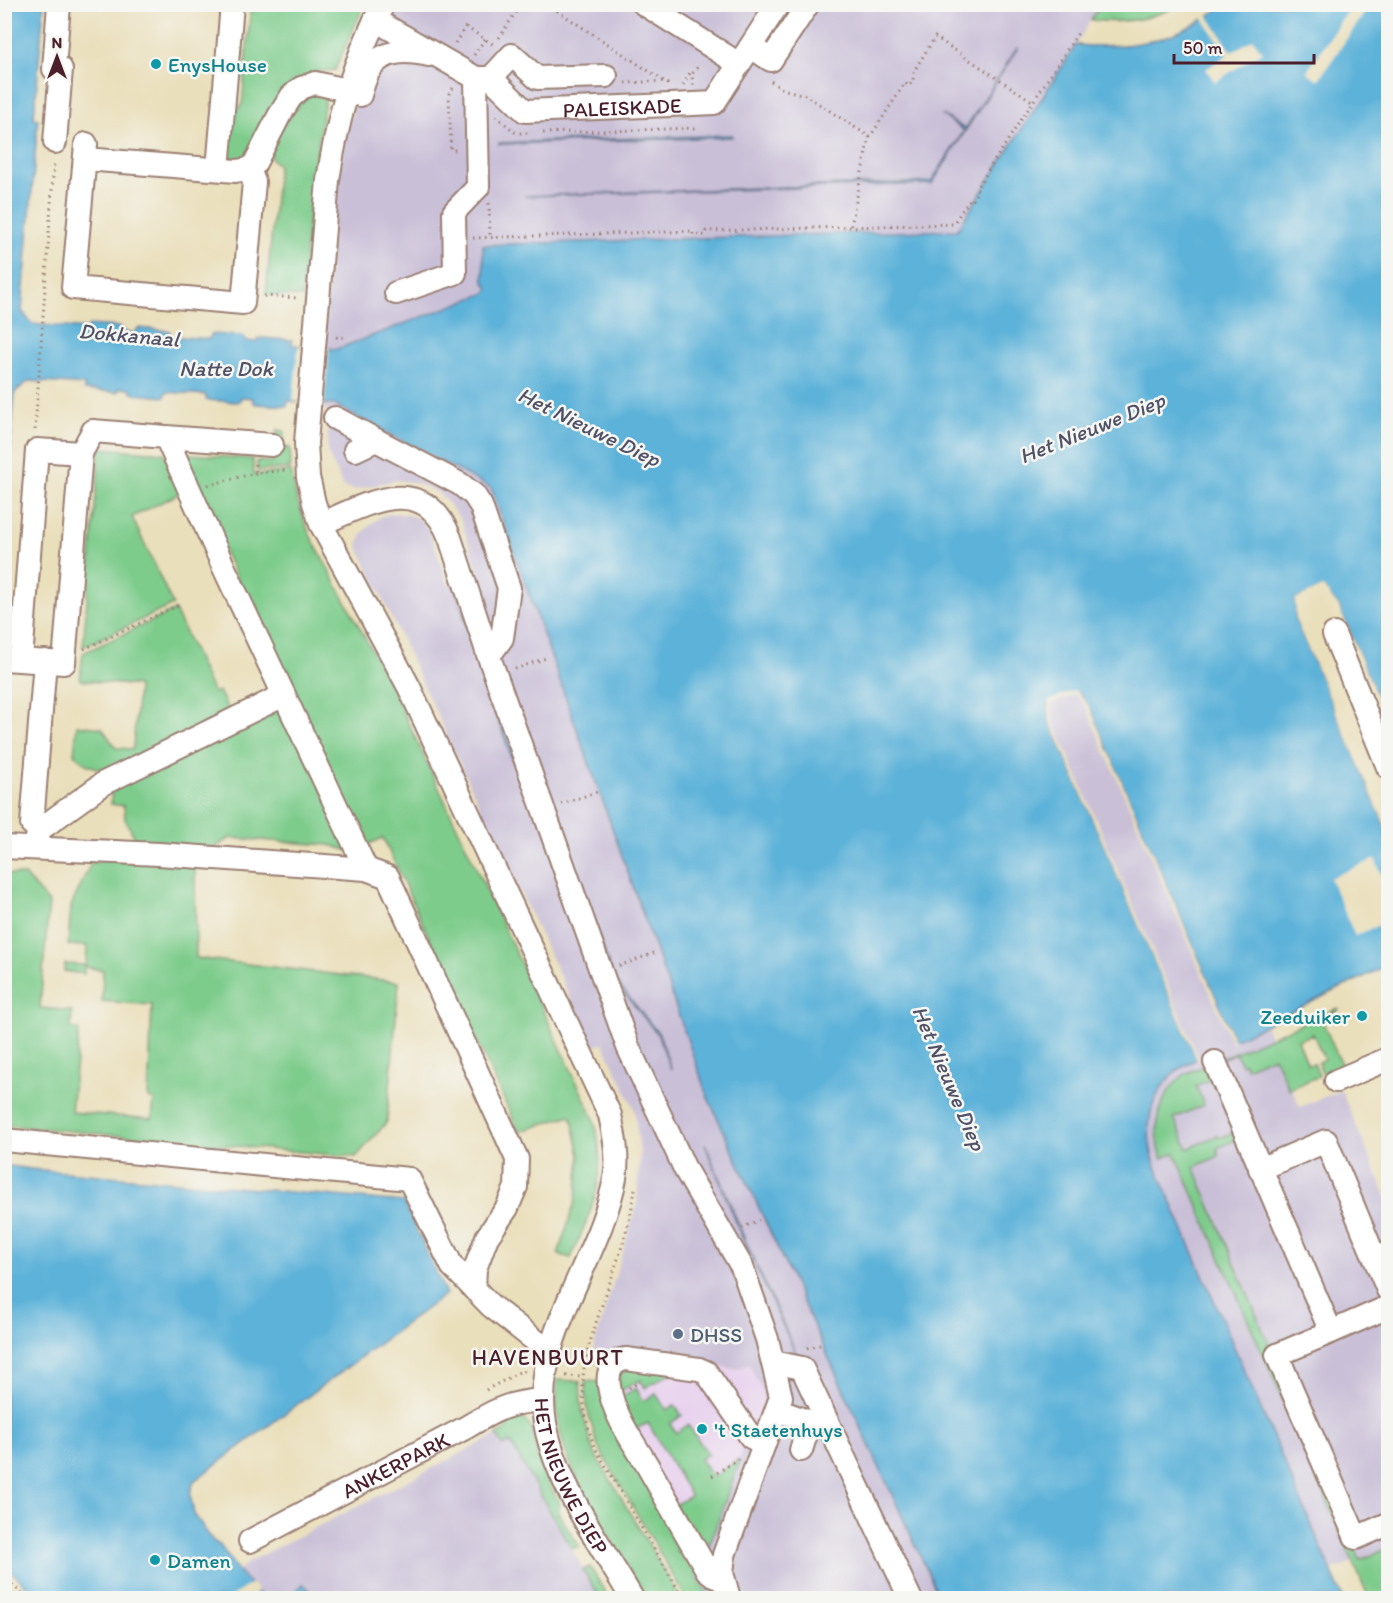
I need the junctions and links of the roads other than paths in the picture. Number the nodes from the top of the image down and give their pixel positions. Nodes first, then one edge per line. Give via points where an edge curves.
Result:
1 (59, 4) edge
2 (232, 4) edge
3 (644, 4) edge
4 (778, 4) edge
5 (808, 4) edge
6 (379, 12) edge
7 (452, 55) junction
8 (745, 56) junction
9 (606, 76) dead end
10 (484, 78) junction
11 (347, 90) junction
12 (55, 142) road end
13 (218, 169) junction
14 (249, 169) junction
15 (310, 292) junction
16 (396, 293) dead end
17 (335, 418) dead end
18 (166, 437) junction
19 (376, 440) junction
20 (272, 445) dead end
21 (355, 450) dead end
22 (81, 453) junction
23 (321, 524) junction
24 (1334, 634) dead end
25 (488, 654) junction
26 (13, 659) edge
27 (45, 661) junction
28 (284, 695) junction
29 (1389, 767) edge
30 (36, 840) junction
31 (4, 847) edge
32 (366, 869) junction
33 (1389, 1059) edge
34 (1215, 1062) dead end
35 (1336, 1081) dead end
36 (4, 1140) edge
37 (1260, 1169) junction
38 (474, 1289) junction
39 (1389, 1290) edge
40 (1389, 1307) edge
41 (1330, 1332) junction
42 (551, 1349) junction
43 (773, 1362) junction
44 (543, 1400) junction
45 (778, 1402) junction
46 (817, 1419) junction
47 (764, 1444) junction
48 (801, 1450) dead end
49 (1389, 1524) edge
50 (250, 1540) dead end
51 (726, 1589) edge
52 (632, 1599) edge
53 (910, 1599) edge

1 - 12 street via 54,69 61,69
2 - 13 street
3 - 8 street
4 - 8 street, PALEISKADE
5 - 8 street via 771,60
6 - 7 street, PALEISKADE
6 - 11 street, HET NIEUWE DIEP
7 - 10 street, PALEISKADE
7 - 15 street, PALEISKADE via 401,51 378,60 369,69 341,182 333,267
8 - 10 street, PALEISKADE via 714,103 525,111
9 - 10 street via 537,78 512,55
10 - 16 street via 478,187 454,212 455,273
11 - 14 street via 315,83 296,92
11 - 15 street, HET NIEUWE DIEP via 334,138
13 - 14 street
13 - 14 street via 85,151 73,288 243,303 254,182
15 - 23 street, HET NIEUWE DIEP via 314,347 307,468
17 - 19 street
18 - 20 street
18 - 22 street via 93,431
18 - 28 street
19 - 21 street
19 - 25 street via 460,484 478,500 509,588 502,638
22 - 26 street via 36,450
22 - 27 street via 64,663
23 - 25 street via 390,497 412,498 430,507 450,538
23 - 42 street, HET NIEUWE DIEP via 409,687 613,1107 616,1176 606,1214
24 - 29 street
25 - 43 street via 628,1047 686,1171 742,1267
26 - 27 street
27 - 30 street via 32,824
28 - 30 street via 104,783
28 - 32 street
30 - 31 street
30 - 32 street via 159,855
32 - 38 street via 388,877 517,1159 516,1187 487,1237 475,1269
33 - 35 street
34 - 37 street
36 - 38 street via 409,1179 452,1266
37 - 39 street via 1326,1141
37 - 41 street
38 - 42 street via 515,1325
40 - 41 street
41 - 49 street via 1277,1354 1356,1538
42 - 44 street, HET NIEUWE DIEP
43 - 45 street
43 - 46 street via 802,1368
44 - 50 street, ANKERPARK via 517,1402 496,1410
44 - 52 street, HET NIEUWE DIEP via 551,1449 564,1482
45 - 46 street
45 - 47 street
46 - 48 street
46 - 53 street
47 - 51 street via 724,1555
47 - 51 street via 751,1437 706,1372 626,1359 615,1363 609,1373 612,1397 629,1434 707,1570

